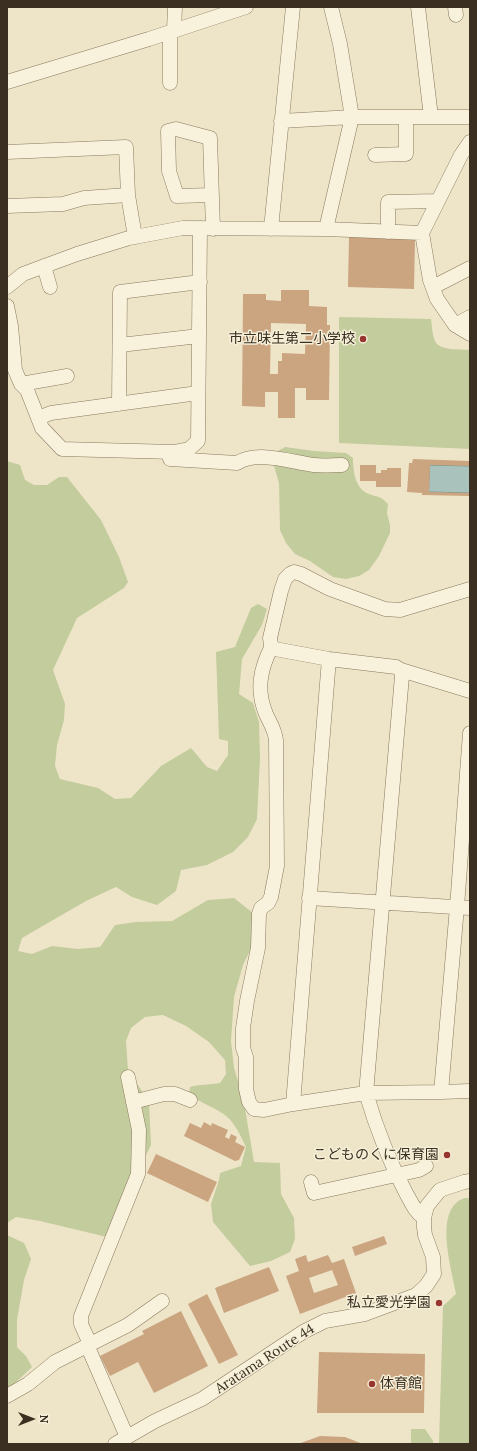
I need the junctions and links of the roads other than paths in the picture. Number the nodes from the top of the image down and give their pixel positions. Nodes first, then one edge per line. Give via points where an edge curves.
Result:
1 (175, 7) edge
2 (246, 7) edge
3 (293, 7) edge
4 (331, 7) edge
5 (418, 7) edge
6 (172, 31) junction
7 (7, 82) edge
8 (170, 83) dead end
9 (406, 117) junction
10 (431, 117) junction
11 (470, 117) edge
12 (352, 118) junction
13 (281, 121) junction
14 (470, 142) edge
15 (7, 152) edge
16 (375, 155) dead end
17 (128, 195) junction
18 (212, 195) junction
19 (438, 201) junction
20 (7, 206) edge
21 (207, 228) junction
22 (270, 228) junction
23 (326, 229) junction
24 (388, 232) junction
25 (422, 234) junction
26 (135, 237) junction
27 (44, 266) junction
28 (470, 268) edge
29 (200, 282) junction
30 (7, 287) edge
31 (50, 287) dead end
32 (432, 287) junction
33 (7, 306) edge
34 (470, 317) edge
35 (455, 324) junction
36 (470, 334) edge
37 (199, 336) junction
38 (120, 345) junction
39 (11, 371) edge
40 (66, 376) dead end
41 (21, 384) junction
42 (198, 394) junction
43 (120, 404) junction
44 (38, 418) junction
45 (150, 451) junction
46 (342, 465) dead end
47 (470, 589) edge
48 (272, 646) junction
49 (329, 659) junction
50 (401, 670) junction
51 (470, 691) edge
52 (470, 733) edge
53 (310, 898) junction
54 (383, 902) junction
55 (464, 908) edge
56 (128, 1077) dead end
57 (470, 1091) edge
58 (441, 1092) junction
59 (366, 1093) junction
60 (190, 1100) dead end
61 (133, 1102) junction
62 (293, 1104) junction
63 (426, 1166) dead end
64 (396, 1174) junction
65 (311, 1182) dead end
66 (470, 1182) edge
67 (424, 1218) junction
68 (162, 1301) dead end
69 (88, 1345) junction
70 (7, 1396) edge
71 (121, 1441) edge

1 - 6 street
2 - 6 street
3 - 13 street
4 - 12 street
5 - 10 street
6 - 7 street
6 - 8 street
9 - 10 street
9 - 12 street
9 - 16 street via 406,154
10 - 11 street
12 - 13 street
12 - 23 street
13 - 22 street
14 - 19 street
15 - 17 street via 126,147
17 - 20 street via 84,198 63,204
17 - 26 street
18 - 18 street via 210,138 176,129 168,131 170,171 177,196
18 - 21 street
19 - 24 street via 388,202
19 - 25 street
21 - 22 street
21 - 26 street via 183,228
21 - 29 street
22 - 23 street
23 - 24 street
24 - 25 street
25 - 32 street
26 - 27 street
27 - 30 street via 23,274
27 - 31 street
28 - 32 street
29 - 37 street
29 - 38 street via 120,292
32 - 35 street via 437,299
33 - 39 street via 11,326
34 - 35 street
35 - 36 street
37 - 38 street
37 - 42 street
38 - 43 street
39 - 41 street
40 - 41 street
41 - 44 street via 27,390
42 - 43 street
42 - 45 street via 198,441 195,445 183,451
43 - 44 street via 51,413
44 - 45 street via 42,428 62,449
45 - 46 street via 155,457 161,458 237,463 244,458 287,459 315,465
47 - 48 street via 393,611 330,589 294,572 285,579 281,591 270,638
48 - 49 street via 275,649
48 - 62 street via 266,657 259,690 276,740 277,866 271,897 259,914 258,948 247,1001 243,1048 246,1057 246,1089 249,1102 254,1109 264,1110
49 - 50 street via 396,667
49 - 53 street
50 - 51 street
50 - 54 street
52 - 55 street
53 - 54 street
53 - 62 street
54 - 55 street
54 - 59 street
55 - 58 street
56 - 61 street
57 - 58 street
58 - 59 street
59 - 62 street
59 - 64 street
60 - 61 street via 169,1094
61 - 69 street via 139,1130 138,1174 82,1316 81,1324
63 - 64 street
64 - 65 street via 314,1193
64 - 67 street via 414,1208
66 - 67 street, Aratama Route 44 via 440,1190 427,1206
67 - 71 street, Aratama Route 44 via 425,1235 433,1257 434,1274 416,1295 365,1314 325,1322 202,1399 154,1420
68 - 69 street via 128,1325
69 - 70 street via 55,1362 28,1384
69 - 71 street

